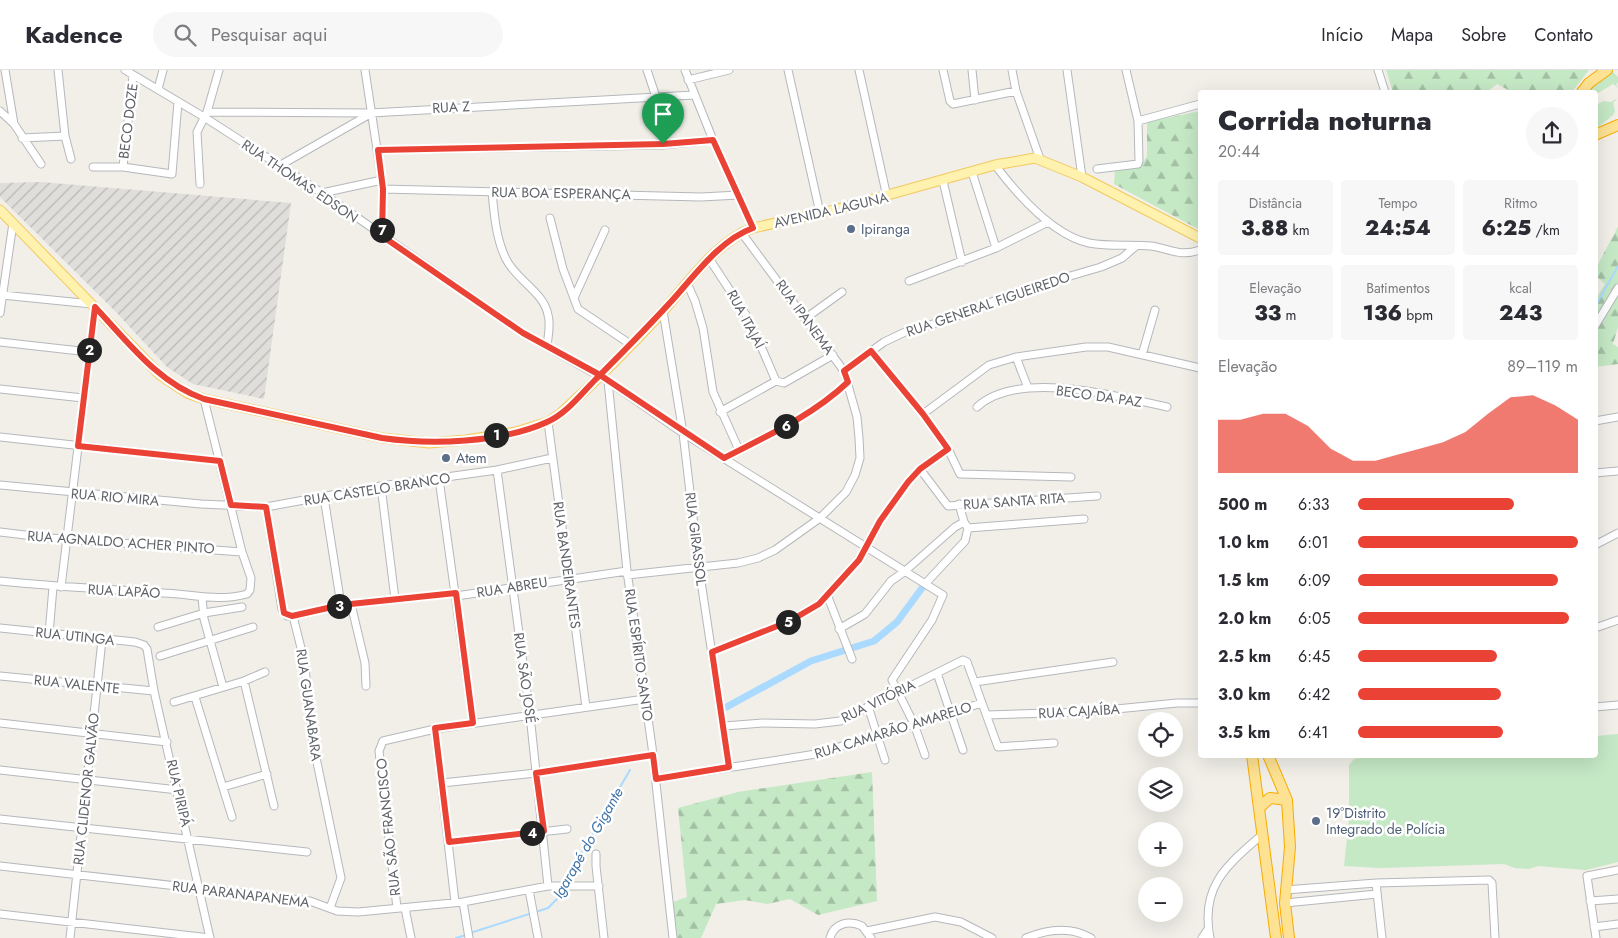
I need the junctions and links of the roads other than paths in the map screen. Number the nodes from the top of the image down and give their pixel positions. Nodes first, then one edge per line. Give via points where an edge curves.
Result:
1 (5, 70) edge
2 (58, 70) edge
3 (125, 70) edge
4 (163, 70) edge
5 (219, 70) edge
6 (365, 70) edge
7 (647, 70) edge
8 (685, 70) edge
9 (729, 70) edge
10 (788, 70) edge
11 (859, 70) edge
12 (943, 70) edge
13 (972, 70) edge
14 (1012, 70) edge
15 (1067, 70) edge
16 (1126, 70) edge
17 (1378, 70) edge
18 (1596, 70) edge
19 (1607, 70) edge
20 (134, 76) junction
21 (688, 80) junction
22 (1589, 83) junction
23 (158, 89) junction
24 (1384, 90) edge
25 (1584, 90) edge
26 (1016, 91) junction
27 (694, 95) junction
28 (656, 97) junction
29 (975, 100) junction
30 (178, 102) junction
31 (1198, 105) edge
32 (0, 111) edge
33 (371, 113) junction
34 (206, 114) junction
35 (1138, 121) junction
36 (14, 124) junction
37 (1618, 125) edge
38 (1598, 134) edge
39 (65, 136) junction
40 (22, 138) junction
41 (713, 140) junction
42 (378, 150) junction
43 (71, 159) dead end
44 (1040, 159) junction
45 (42, 164) dead end
46 (996, 165) junction
47 (279, 166) junction
48 (93, 167) dead end
49 (123, 167) junction
50 (1097, 169) dead end
51 (972, 172) junction
52 (1082, 176) junction
53 (382, 180) junction
54 (943, 180) junction
55 (200, 184) dead end
56 (383, 189) junction
57 (492, 191) junction
58 (322, 193) junction
59 (739, 195) junction
60 (887, 197) junction
61 (0, 210) edge
62 (820, 213) junction
63 (550, 218) dead end
64 (1048, 222) junction
65 (13, 223) junction
66 (753, 228) junction
67 (605, 230) dead end
68 (742, 232) junction
69 (382, 236) junction
70 (1198, 237) edge
71 (1136, 246) junction
72 (996, 248) junction
73 (1198, 250) edge
74 (3, 257) edge
75 (710, 260) junction
76 (962, 262) junction
77 (909, 281) dead end
78 (687, 283) junction
79 (1618, 288) edge
80 (842, 292) dead end
81 (574, 298) junction
82 (1, 300) edge
83 (93, 305) junction
84 (1155, 310) dead end
85 (663, 311) junction
86 (0, 314) edge
87 (806, 318) junction
88 (1598, 321) edge
89 (0, 342) edge
90 (630, 344) junction
91 (547, 346) junction
92 (871, 351) junction
93 (89, 352) junction
94 (833, 355) junction
95 (1142, 356) junction
96 (1016, 357) junction
97 (1198, 368) edge
98 (844, 371) junction
99 (604, 378) junction
100 (776, 381) junction
101 (848, 382) junction
102 (1028, 388) junction
103 (0, 389) edge
104 (83, 398) junction
105 (204, 399) junction
106 (976, 407) dead end
107 (1167, 407) dead end
108 (720, 412) junction
109 (923, 414) junction
110 (1618, 417) edge
111 (1598, 420) edge
112 (548, 422) junction
113 (683, 433) junction
114 (0, 437) edge
115 (78, 446) junction
116 (948, 449) junction
117 (739, 450) junction
118 (552, 458) junction
119 (724, 458) junction
120 (220, 461) junction
121 (920, 469) junction
122 (497, 470) junction
123 (1618, 471) edge
124 (1598, 473) edge
125 (1071, 476) dead end
126 (439, 479) junction
127 (0, 485) edge
128 (381, 486) junction
129 (73, 493) junction
130 (1097, 496) dead end
131 (324, 497) junction
132 (959, 504) junction
133 (231, 505) junction
134 (266, 507) junction
135 (820, 518) junction
136 (1084, 518) dead end
137 (966, 525) junction
138 (0, 532) edge
139 (1618, 533) edge
140 (67, 540) junction
141 (1598, 543) edge
142 (865, 548) junction
143 (242, 552) junction
144 (699, 568) junction
145 (904, 572) junction
146 (627, 573) junction
147 (570, 578) junction
148 (0, 581) edge
149 (925, 584) junction
150 (57, 587) junction
151 (512, 588) junction
152 (456, 594) junction
153 (202, 597) junction
154 (828, 597) junction
155 (395, 599) junction
156 (351, 604) junction
157 (341, 605) junction
158 (242, 607) dead end
159 (204, 613) junction
160 (292, 616) junction
161 (1618, 620) edge
162 (158, 627) dead end
163 (253, 627) dead end
164 (1598, 627) edge
165 (0, 628) edge
166 (839, 629) junction
167 (49, 634) junction
168 (102, 640) junction
169 (210, 640) junction
170 (147, 649) joint
171 (712, 652) junction
172 (160, 656) dead end
173 (852, 659) dead end
174 (1113, 662) dead end
175 (265, 672) dead end
176 (937, 673) junction
177 (0, 676) edge
178 (244, 681) junction
179 (975, 682) junction
180 (97, 686) junction
181 (366, 686) dead end
182 (223, 687) junction
183 (154, 691) junction
184 (897, 691) junction
185 (195, 696) junction
186 (645, 699) junction
187 (174, 702) dead end
188 (982, 703) junction
189 (1198, 703) edge
190 (1618, 705) edge
191 (868, 706) junction
192 (586, 707) junction
193 (1598, 707) edge
194 (950, 713) junction
195 (530, 715) junction
196 (987, 715) junction
197 (0, 723) edge
198 (473, 723) junction
199 (914, 724) junction
200 (724, 726) junction
201 (435, 728) junction
202 (92, 735) junction
203 (878, 737) junction
204 (167, 742) junction
205 (1054, 743) dead end
206 (963, 750) dead end
207 (653, 755) junction
208 (925, 755) dead end
209 (1252, 758) edge
210 (1269, 758) edge
211 (885, 760) dead end
212 (729, 767) junction
213 (0, 770) edge
214 (536, 773) junction
215 (267, 774) junction
216 (656, 779) junction
217 (88, 780) junction
218 (442, 783) junction
219 (223, 787) junction
220 (178, 790) junction
221 (1287, 800) junction
222 (274, 806) dead end
223 (1260, 807) junction
224 (232, 817) dead end
225 (0, 819) edge
226 (83, 828) junction
227 (567, 829) dead end
228 (544, 831) junction
229 (1263, 834) junction
230 (189, 840) junction
231 (449, 842) junction
232 (307, 852) dead end
233 (596, 854) dead end
234 (0, 866) edge
235 (1618, 870) edge
236 (77, 875) junction
237 (1376, 883) junction
238 (548, 886) junction
239 (599, 886) junction
240 (200, 888) junction
241 (529, 890) junction
242 (1285, 890) junction
243 (1377, 894) junction
244 (1618, 899) edge
245 (459, 902) junction
246 (1590, 902) junction
247 (1285, 903) junction
248 (330, 908) junction
249 (397, 908) junction
250 (405, 908) junction
251 (0, 914) edge
252 (72, 922) junction
253 (1618, 924) edge
254 (1594, 926) junction
255 (1208, 929) junction
256 (869, 934) edge
257 (469, 936) edge
258 (70, 938) edge
259 (210, 938) edge
260 (411, 938) edge
261 (538, 938) edge
262 (604, 938) edge
263 (673, 938) edge
264 (830, 938) edge
265 (992, 938) edge
266 (1026, 938) edge
267 (1091, 938) edge
268 (1202, 938) edge
269 (1210, 938) edge
270 (1276, 938) edge
271 (1289, 938) edge
272 (1382, 938) edge
273 (1494, 938) edge
274 (1596, 938) edge

1 - 36 street
2 - 39 street
3 - 20 street, RUA THOMAS EDSON
4 - 23 street
5 - 34 street
6 - 33 street
7 - 28 street
8 - 21 street
9 - 21 street
10 - 62 street
11 - 60 street
12 - 29 street via 951,103
13 - 29 street
14 - 26 street
15 - 52 street
16 - 35 street
17 - 24 street
18 - 22 main road
19 - 22 highway
20 - 23 street, RUA THOMAS EDSON
20 - 49 street, BECO DOZE
21 - 27 street
22 - 25 highway
23 - 30 street, RUA THOMAS EDSON
26 - 29 street
26 - 44 street
27 - 28 street, RUA Z
27 - 41 street
28 - 33 street, RUA Z
30 - 34 street, RUA THOMAS EDSON
30 - 49 street via 171,174
31 - 35 street
32 - 36 street
33 - 34 street, RUA Z
33 - 42 street
33 - 47 street
34 - 47 street, RUA THOMAS EDSON
34 - 55 street via 197,132
35 - 50 street via 1138,164
36 - 40 street
37 - 38 highway
39 - 40 street
39 - 43 street
40 - 45 street
41 - 42 street via 663,144
41 - 59 street
42 - 53 street
44 - 46 main road, AVENIDA LAGUNA via 1028,158
44 - 52 main road, AVENIDA LAGUNA
46 - 51 main road, AVENIDA LAGUNA
46 - 64 street via 1014,189
47 - 58 street, RUA THOMAS EDSON
48 - 49 street
51 - 54 main road, AVENIDA LAGUNA
51 - 72 street
52 - 70 main road, AVENIDA LAGUNA
53 - 56 street
53 - 58 street
54 - 60 main road, AVENIDA LAGUNA
54 - 76 street
56 - 57 street, RUA BOA ESPERANÇA
56 - 69 street
57 - 59 street, RUA BOA ESPERANÇA via 701,197
57 - 91 street via 494,218 506,259 514,273 545,306 548,315
58 - 69 street, RUA THOMAS EDSON
59 - 66 street
60 - 62 main road, AVENIDA LAGUNA
61 - 65 main road, AVENIDA LAGUNA
62 - 66 main road, AVENIDA LAGUNA
63 - 81 street
64 - 71 street via 1088,242
64 - 72 street
65 - 74 street
65 - 83 main road, AVENIDA LAGUNA
66 - 68 main road, AVENIDA LAGUNA
67 - 81 street
68 - 75 main road, AVENIDA LAGUNA
68 - 87 street, RUA IPANEMA
69 - 91 street, RUA THOMAS EDSON
71 - 73 street via 1152,246 1182,254
71 - 92 street, RUA GENERAL FIGUEIREDO via 1122,258 1101,267 1018,291 950,319 905,332
72 - 76 street
74 - 82 street
75 - 78 main road, AVENIDA LAGUNA
75 - 100 street, RUA ITAJAÍ via 750,322
76 - 77 street
78 - 85 main road, AVENIDA LAGUNA
78 - 108 street via 703,328 713,392
79 - 88 street
80 - 87 street
81 - 90 street via 588,318
82 - 83 street
82 - 86 street
83 - 93 street
83 - 105 main road, AVENIDA LAGUNA via 160,375 187,393
84 - 95 street
85 - 90 main road, AVENIDA LAGUNA
85 - 113 street, RUA GIRASSOL
87 - 94 street, RUA IPANEMA
89 - 93 street
90 - 99 main road, AVENIDA LAGUNA
91 - 99 street, RUA THOMAS EDSON
92 - 98 street, RUA GENERAL FIGUEIREDO
92 - 109 street
93 - 104 street
94 - 98 street, RUA IPANEMA
94 - 100 street via 784,383
95 - 96 street via 1094,346
95 - 97 street
96 - 102 street
96 - 109 street via 989,365
98 - 101 street, RUA IPANEMA
99 - 112 main road, AVENIDA LAGUNA
99 - 113 street, RUA THOMAS EDSON
99 - 146 street, RUA ESPÍRITO SANTO
100 - 108 street
101 - 117 street via 827,401
101 - 135 street, RUA IPANEMA via 857,417 860,458 846,492
102 - 106 street, BECO DA PAZ via 1001,393
102 - 107 street, BECO DA PAZ via 1092,392
103 - 104 street
104 - 115 street
105 - 112 main road, AVENIDA LAGUNA via 409,442 487,437
105 - 120 street
108 - 117 street
109 - 116 street
110 - 111 street
112 - 118 street, RUA BANDEIRANTES
113 - 119 street, RUA THOMAS EDSON
113 - 144 street, RUA GIRASSOL
114 - 115 street
115 - 120 street
115 - 129 street
116 - 121 street
116 - 125 street via 962,476
117 - 119 street
118 - 122 street, RUA CASTELO BRANCO
118 - 147 street, RUA BANDEIRANTES
119 - 135 street, RUA THOMAS EDSON
120 - 133 street
121 - 132 street, RUA SANTA RITA via 948,506
121 - 142 street via 880,521
122 - 126 street, RUA CASTELO BRANCO
122 - 151 street, RUA SÃO JOSÉ
123 - 124 street
126 - 128 street, RUA CASTELO BRANCO
126 - 152 street
127 - 129 street, RUA RIO MIRA
128 - 131 street, RUA CASTELO BRANCO
128 - 155 street
129 - 133 street, RUA RIO MIRA
129 - 140 street
130 - 132 street, RUA SANTA RITA
131 - 134 street, RUA CASTELO BRANCO
131 - 157 street
132 - 137 street
133 - 134 street, RUA CASTELO BRANCO
133 - 143 street
134 - 160 street, RUA GUANABARA via 282,608
135 - 142 street, RUA THOMAS EDSON
135 - 144 street, RUA IPANEMA via 758,558
136 - 137 street
137 - 145 street via 955,527
137 - 149 street via 965,542
138 - 140 street, RUA AGNALDO ACHER PINTO
139 - 141 street
140 - 143 street, RUA AGNALDO ACHER PINTO
140 - 150 street
142 - 145 street, RUA THOMAS EDSON
142 - 154 street via 849,574
143 - 153 street, RUA LAPÃO via 251,578 247,594 228,598
144 - 146 street, RUA IPANEMA
144 - 171 street, RUA GIRASSOL
145 - 149 street, RUA THOMAS EDSON
145 - 166 street via 891,581 865,614
146 - 147 street, RUA ABREU
146 - 186 street, RUA ESPÍRITO SANTO
147 - 151 street, RUA ABREU
147 - 192 street, RUA BANDEIRANTES
148 - 150 street, RUA LAPÃO
149 - 184 street, RUA THOMAS EDSON via 943,596 928,626 892,678 892,685
150 - 153 street, RUA LAPÃO
150 - 167 street
151 - 152 street, RUA ABREU
151 - 195 street, RUA SÃO JOSÉ
152 - 155 street, RUA ABREU
152 - 198 street
153 - 159 street
154 - 166 street
154 - 171 street via 790,621
155 - 156 street, RUA ABREU
156 - 157 street, RUA ABREU
156 - 181 street via 365,663
157 - 160 street, RUA ABREU
158 - 159 street
159 - 162 street
159 - 169 street
160 - 248 street, RUA GUANABARA via 304,660 314,748 341,878
161 - 164 street
163 - 169 street
165 - 167 street, RUA UTINGA
166 - 173 street
167 - 168 street, RUA UTINGA
168 - 170 street, RUA UTINGA via 140,643
168 - 180 street, RUA CLIDENOR GALVÃO
169 - 172 street
169 - 182 street
170 - 183 street, RUA PIRIPÁ
171 - 200 street, RUA GIRASSOL
174 - 179 street
175 - 178 street
176 - 179 street, RUA VITÓRIA via 963,660 967,662
176 - 184 street, RUA VITÓRIA
176 - 194 street
177 - 180 street, RUA VALENTE
178 - 182 street
178 - 215 street
179 - 188 street
180 - 183 street, RUA VALENTE
180 - 202 street, RUA CLIDENOR GALVÃO
182 - 185 street
183 - 204 street, RUA PIRIPÁ
184 - 191 street, RUA VITÓRIA
184 - 199 street
185 - 187 street
185 - 219 street
186 - 192 street
186 - 207 street, RUA ESPÍRITO SANTO
188 - 194 street, RUA CAMARÃO AMARELO
188 - 196 street
189 - 196 street, RUA CAJAÍBA via 1086,712
190 - 193 street
191 - 200 street, RUA VITÓRIA via 829,723
191 - 203 street
192 - 195 street
194 - 199 street, RUA CAMARÃO AMARELO
194 - 206 street
195 - 198 street
195 - 214 street, RUA SÃO JOSÉ
196 - 205 street via 998,748
197 - 202 street
198 - 201 street
199 - 203 street, RUA CAMARÃO AMARELO
199 - 208 street
200 - 212 street, RUA GIRASSOL
201 - 218 street
201 - 249 street, RUA SÃO FRANCISCO via 390,738 380,746
202 - 204 street
202 - 217 street, RUA CLIDENOR GALVÃO
203 - 211 street
203 - 212 street, RUA CAMARÃO AMARELO via 816,754
204 - 220 street, RUA PIRIPÁ
207 - 214 street
207 - 216 street, RUA ESPÍRITO SANTO
209 - 223 highway
210 - 221 highway
212 - 216 street, RUA CAMARÃO AMARELO
213 - 217 street
214 - 218 street
214 - 228 street, RUA SÃO JOSÉ
215 - 219 street
215 - 222 street
216 - 263 street, RUA ESPÍRITO SANTO
217 - 220 street
217 - 226 street, RUA CLIDENOR GALVÃO
218 - 231 street
219 - 224 street
220 - 230 street, RUA PIRIPÁ
221 - 223 highway via 1270,798
221 - 242 highway via 1290,847
223 - 229 highway
225 - 226 street
226 - 230 street
226 - 236 street, RUA CLIDENOR GALVÃO
227 - 228 street
228 - 231 street
228 - 238 street, RUA SÃO JOSÉ
229 - 255 street via 1214,884 1208,906
229 - 270 highway
230 - 232 street
230 - 240 street, RUA PIRIPÁ
231 - 245 street
233 - 239 street
234 - 236 street, RUA PARANAPANEMA
235 - 246 street via 1587,876
236 - 240 street, RUA PARANAPANEMA
236 - 252 street, RUA CLIDENOR GALVÃO
237 - 242 street
237 - 243 street
237 - 273 street via 1491,881
238 - 239 street, RUA PARANAPANEMA
238 - 241 street, RUA PARANAPANEMA
239 - 262 street
240 - 248 street, RUA PARANAPANEMA via 310,901
240 - 259 street, RUA PIRIPÁ
241 - 245 street, RUA PARANAPANEMA
241 - 261 street
242 - 247 highway
243 - 247 street
243 - 272 street
244 - 246 street
245 - 250 street, RUA PARANAPANEMA
245 - 257 street
246 - 254 street
247 - 271 highway
248 - 249 street, RUA PARANAPANEMA via 358,912
249 - 250 street, RUA PARANAPANEMA
250 - 260 street
251 - 252 street
252 - 258 street, RUA CLIDENOR GALVÃO
252 - 259 street
253 - 254 street
254 - 274 street
255 - 268 street
255 - 269 street
256 - 264 street via 862,926 848,922 836,928
256 - 265 street via 935,917 961,922
266 - 267 street via 1059,929 1076,931

